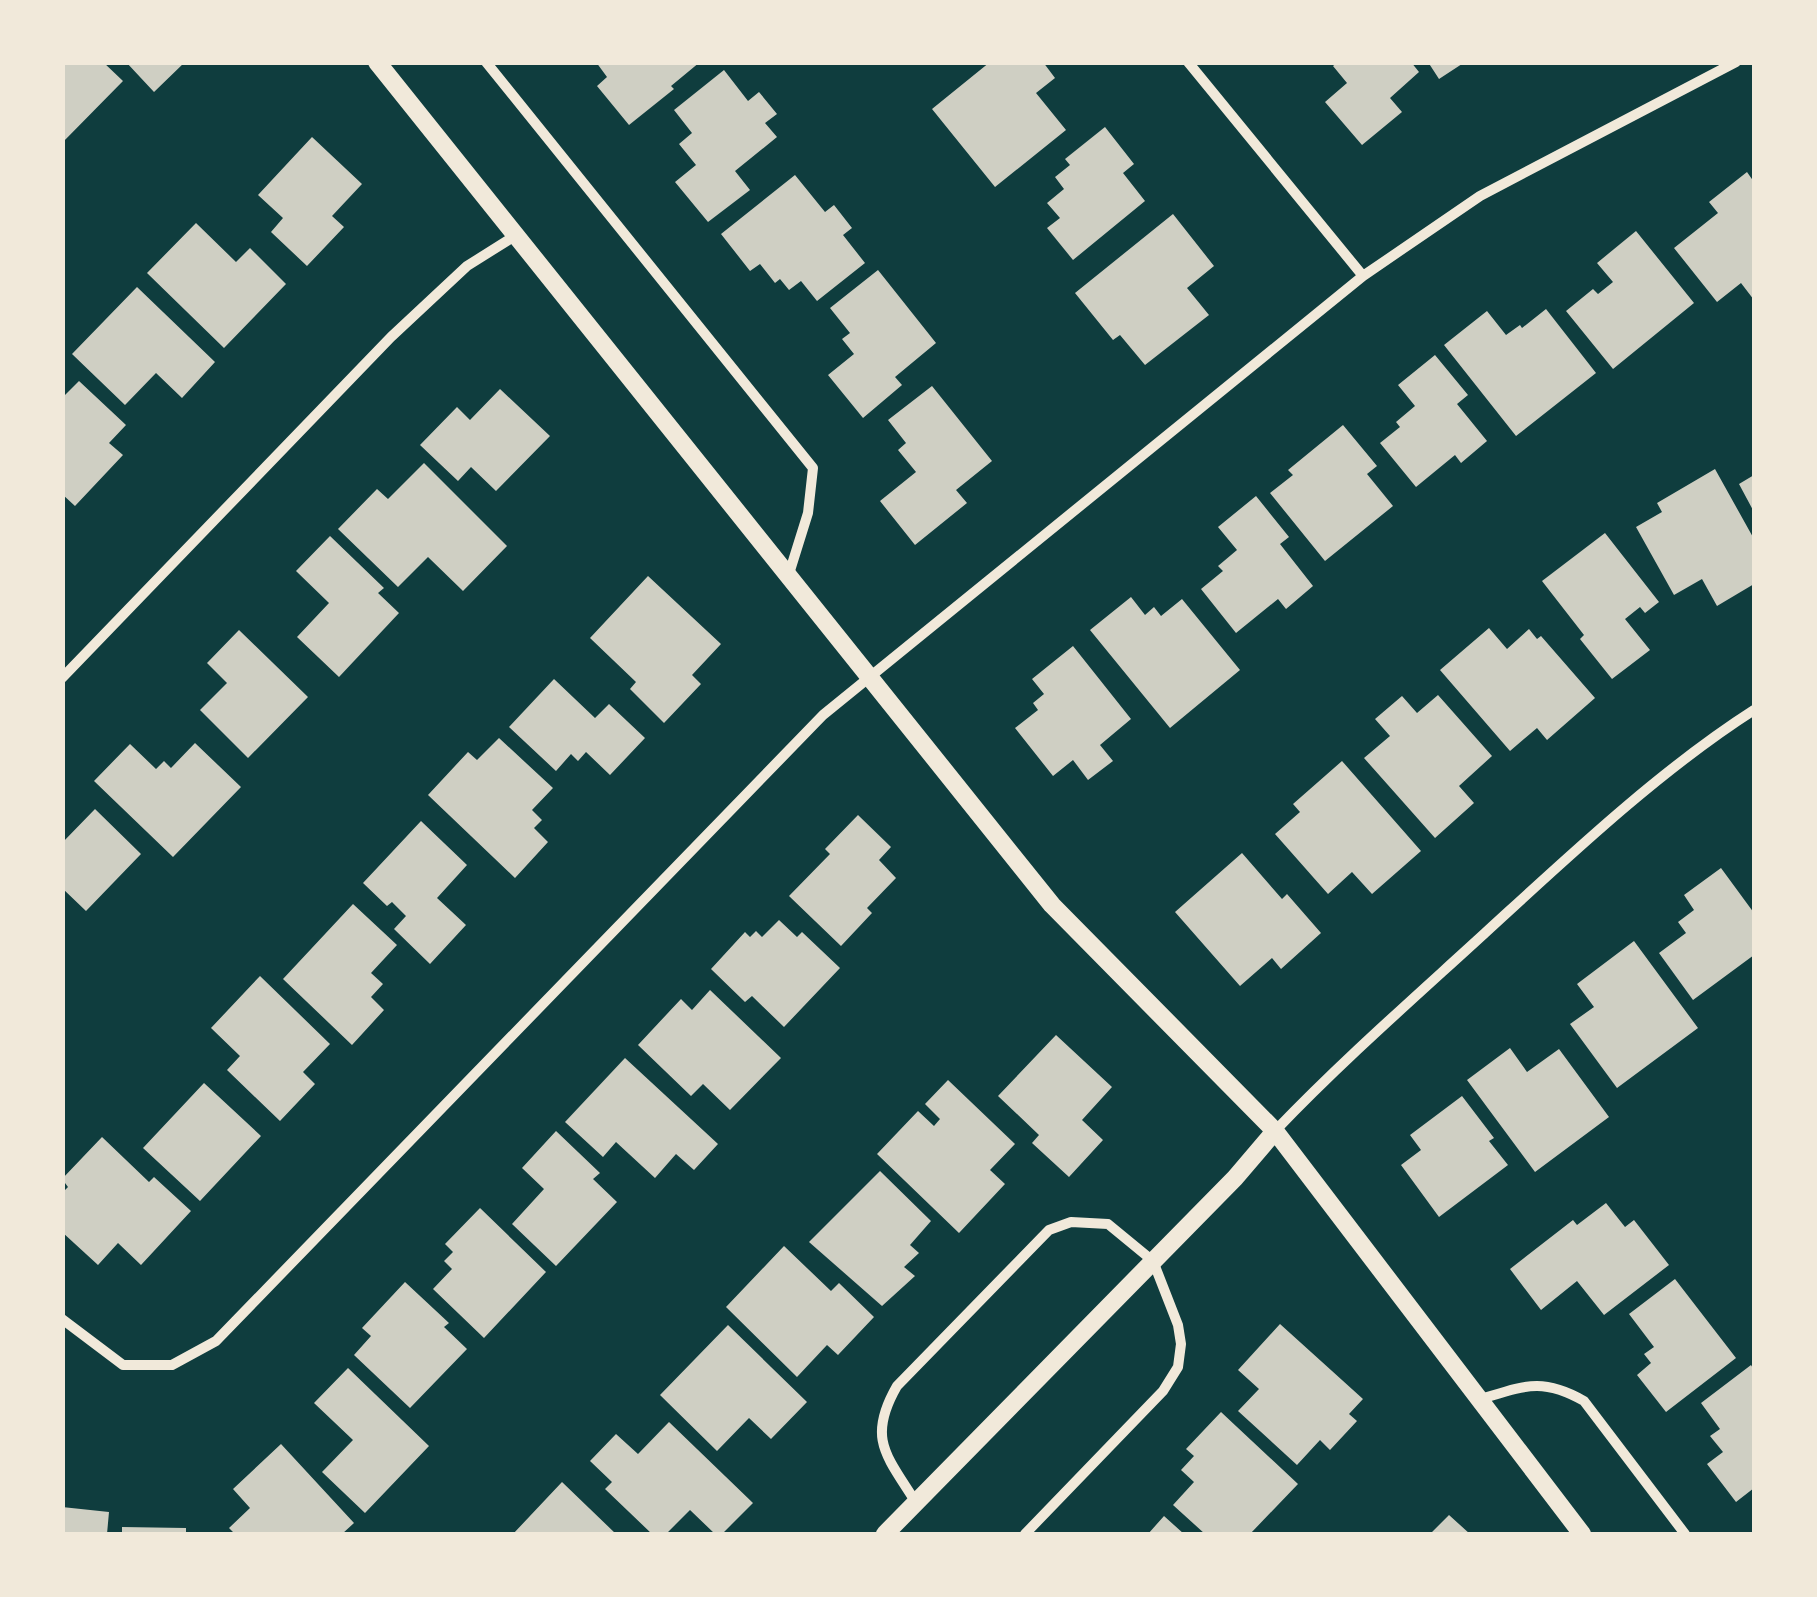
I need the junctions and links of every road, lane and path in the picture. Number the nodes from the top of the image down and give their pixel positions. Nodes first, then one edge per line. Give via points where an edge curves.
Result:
1 (378, 62) edge
2 (486, 62) edge
3 (1188, 62) edge
4 (1736, 62) edge
5 (518, 234) junction
6 (1363, 276) junction
7 (788, 578) junction
8 (871, 676) junction
9 (62, 678) edge
10 (1754, 710) edge
11 (1275, 1132) junction
12 (1153, 1262) junction
13 (62, 1318) edge
14 (1481, 1399) junction
15 (915, 1501) junction
16 (885, 1534) edge
17 (1025, 1534) edge
18 (1582, 1534) edge
19 (1685, 1534) edge

1 - 5 street
2 - 7 street via 812,468 808,513
3 - 6 street
4 - 6 street via 1480,196
5 - 7 street
5 - 9 street via 466,266 391,338
6 - 8 street
7 - 8 street
8 - 11 street via 1052,905
8 - 13 street via 823,715 216,1341 172,1365 123,1365
10 - 11 street via 1543,880
11 - 12 street
11 - 14 street
12 - 15 street
12 - 15 street via 1108,1224 1071,1222 1049,1230 896,1386 883,1410 883,1451
12 - 17 street via 1178,1325 1178,1368
14 - 18 street
14 - 19 street via 1534,1383 1584,1401
15 - 16 street

